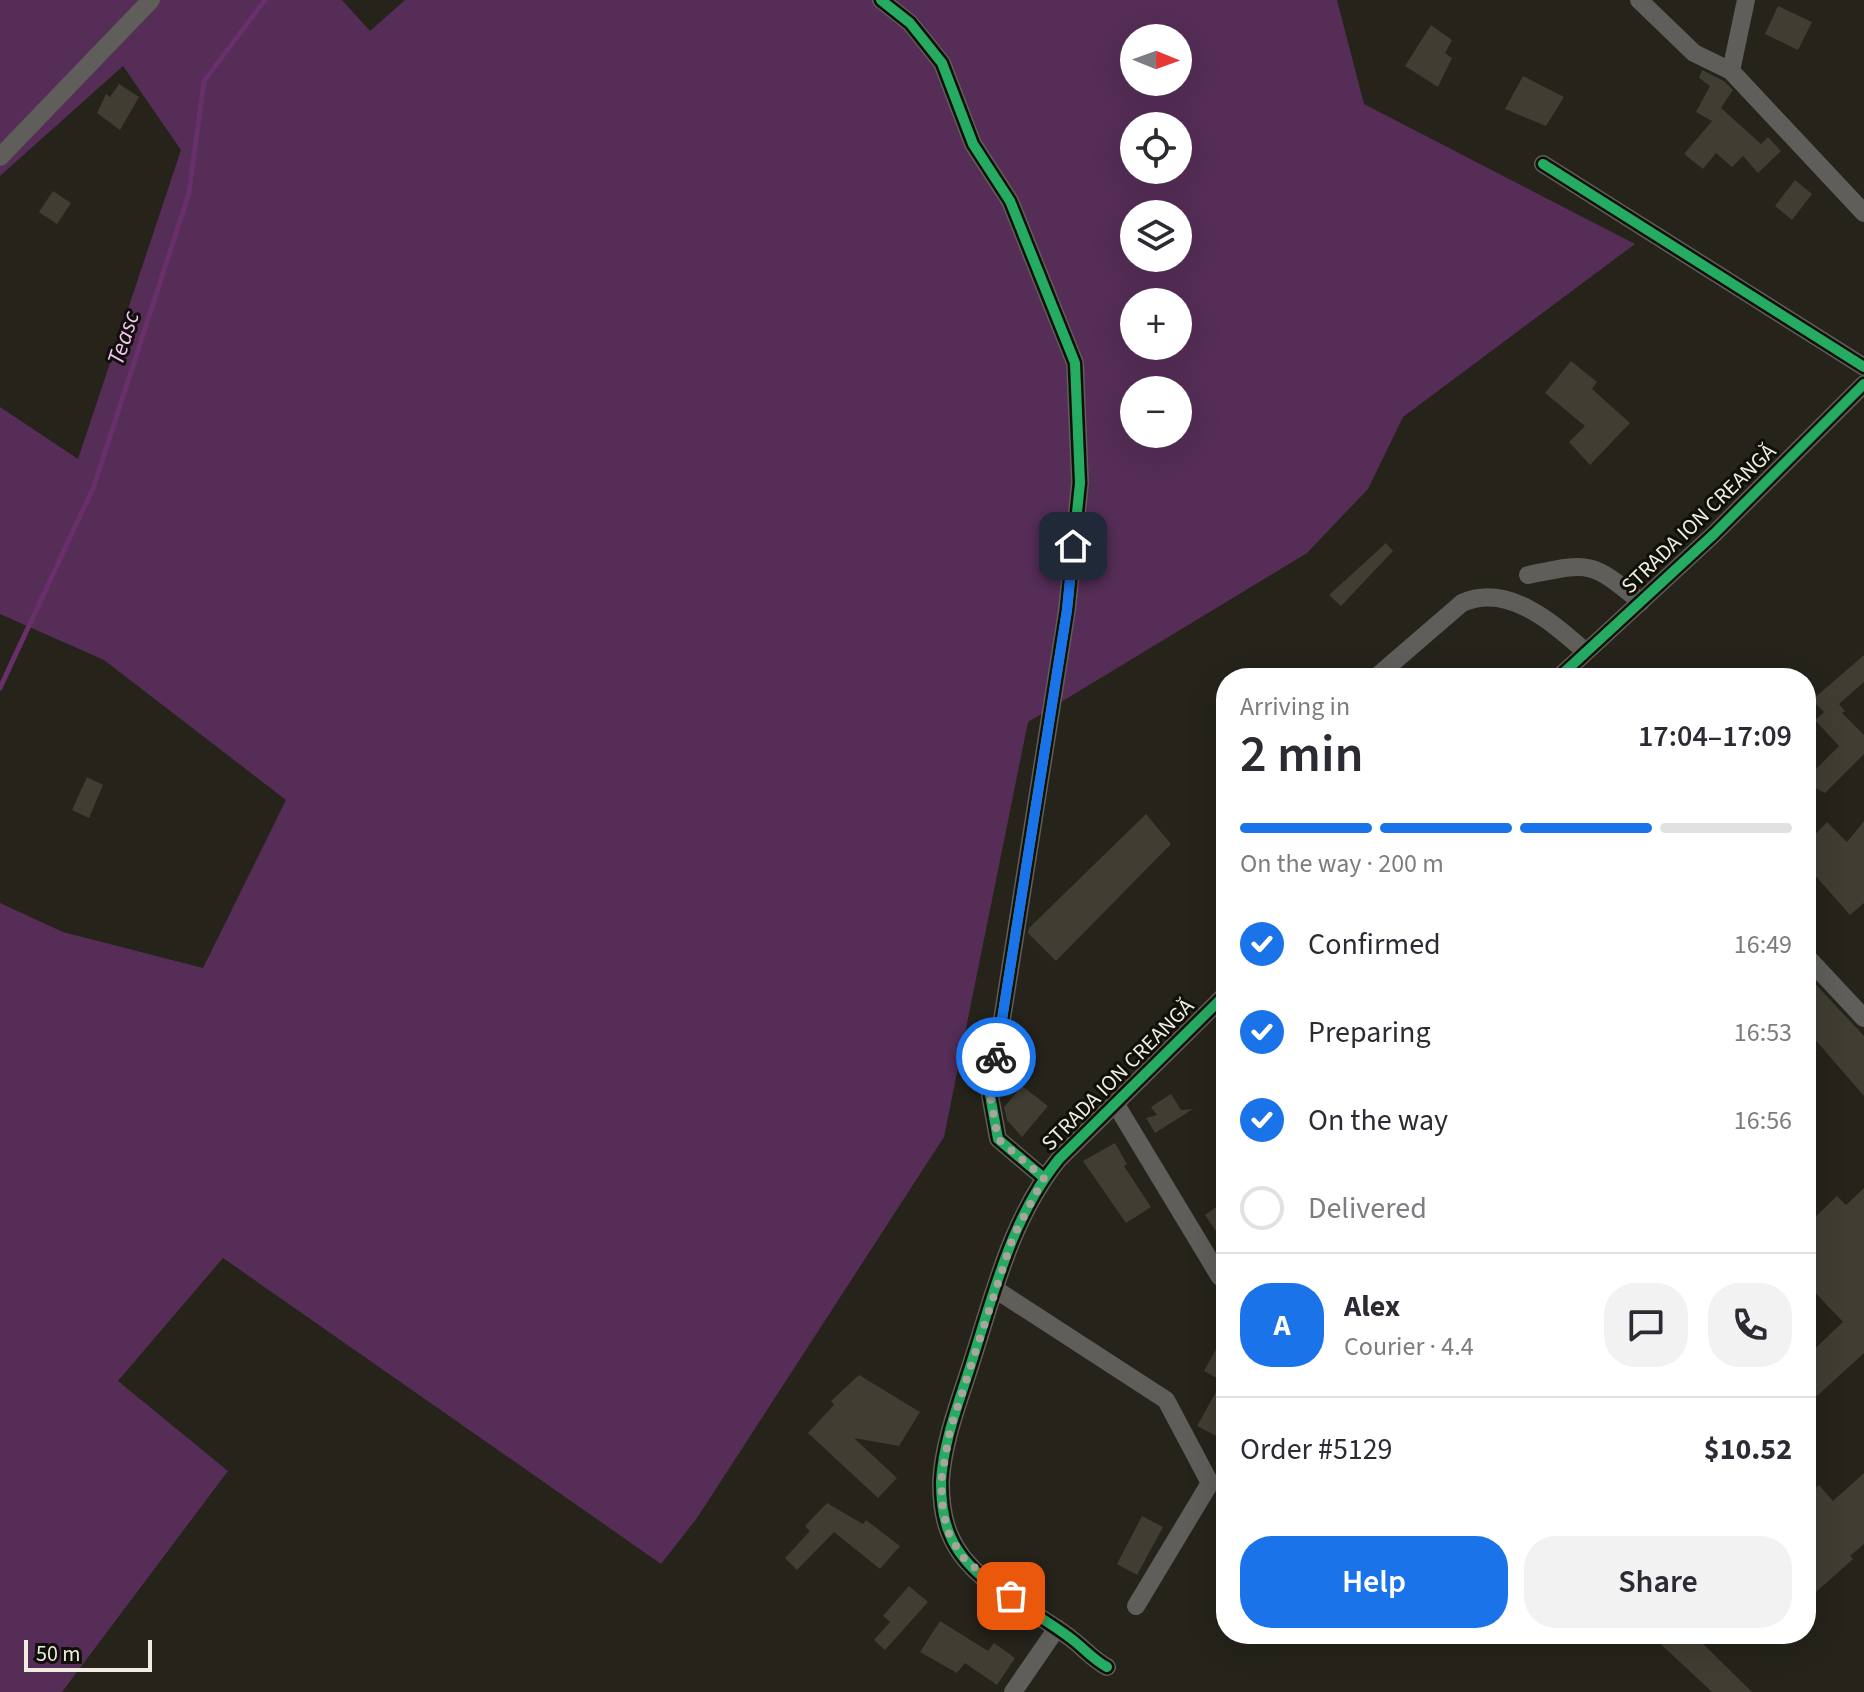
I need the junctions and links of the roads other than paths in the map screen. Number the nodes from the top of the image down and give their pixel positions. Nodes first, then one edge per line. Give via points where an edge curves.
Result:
1 (151, 0) edge
2 (881, 0) edge
3 (1639, 0) edge
4 (1746, 0) edge
5 (1731, 71) junction
6 (0, 157) edge
7 (1543, 164) dead end
8 (1864, 213) edge
9 (1864, 367) edge
10 (1864, 384) edge
11 (1528, 575) dead end
12 (1641, 602) junction
13 (1586, 652) junction
14 (1387, 668) edge
15 (1569, 668) edge
16 (1816, 967) edge
17 (1216, 1004) edge
18 (1864, 1018) edge
19 (1115, 1103) junction
20 (1044, 1178) junction
21 (1216, 1270) edge
22 (995, 1289) junction
23 (1136, 1606) dead end
24 (1057, 1628) junction
25 (1107, 1667) dead end
26 (1013, 1692) edge

1 - 6 street
2 - 20 street via 910,23 942,63 973,144 1010,201 1075,363 1080,483 1067,610 990,1095 998,1139
3 - 5 street via 1694,53
4 - 5 street
5 - 8 street
7 - 9 street
10 - 12 street, STRADA ION CREANGĂ
11 - 12 street via 1593,567
12 - 13 street, STRADA ION CREANGĂ
13 - 14 street via 1543,615 1489,597 1474,598
13 - 15 street, STRADA ION CREANGĂ
16 - 18 street
17 - 19 street, STRADA ION CREANGĂ
19 - 20 street, STRADA ION CREANGĂ
19 - 21 street
20 - 22 street, STRADA ION CREANGĂ via 1013,1237
22 - 23 street via 1166,1400 1210,1483
22 - 24 street, STRADA ION CREANGĂ via 950,1430 941,1481 943,1512 950,1537 965,1560
24 - 25 street, STRADA ION CREANGĂ
24 - 26 street

